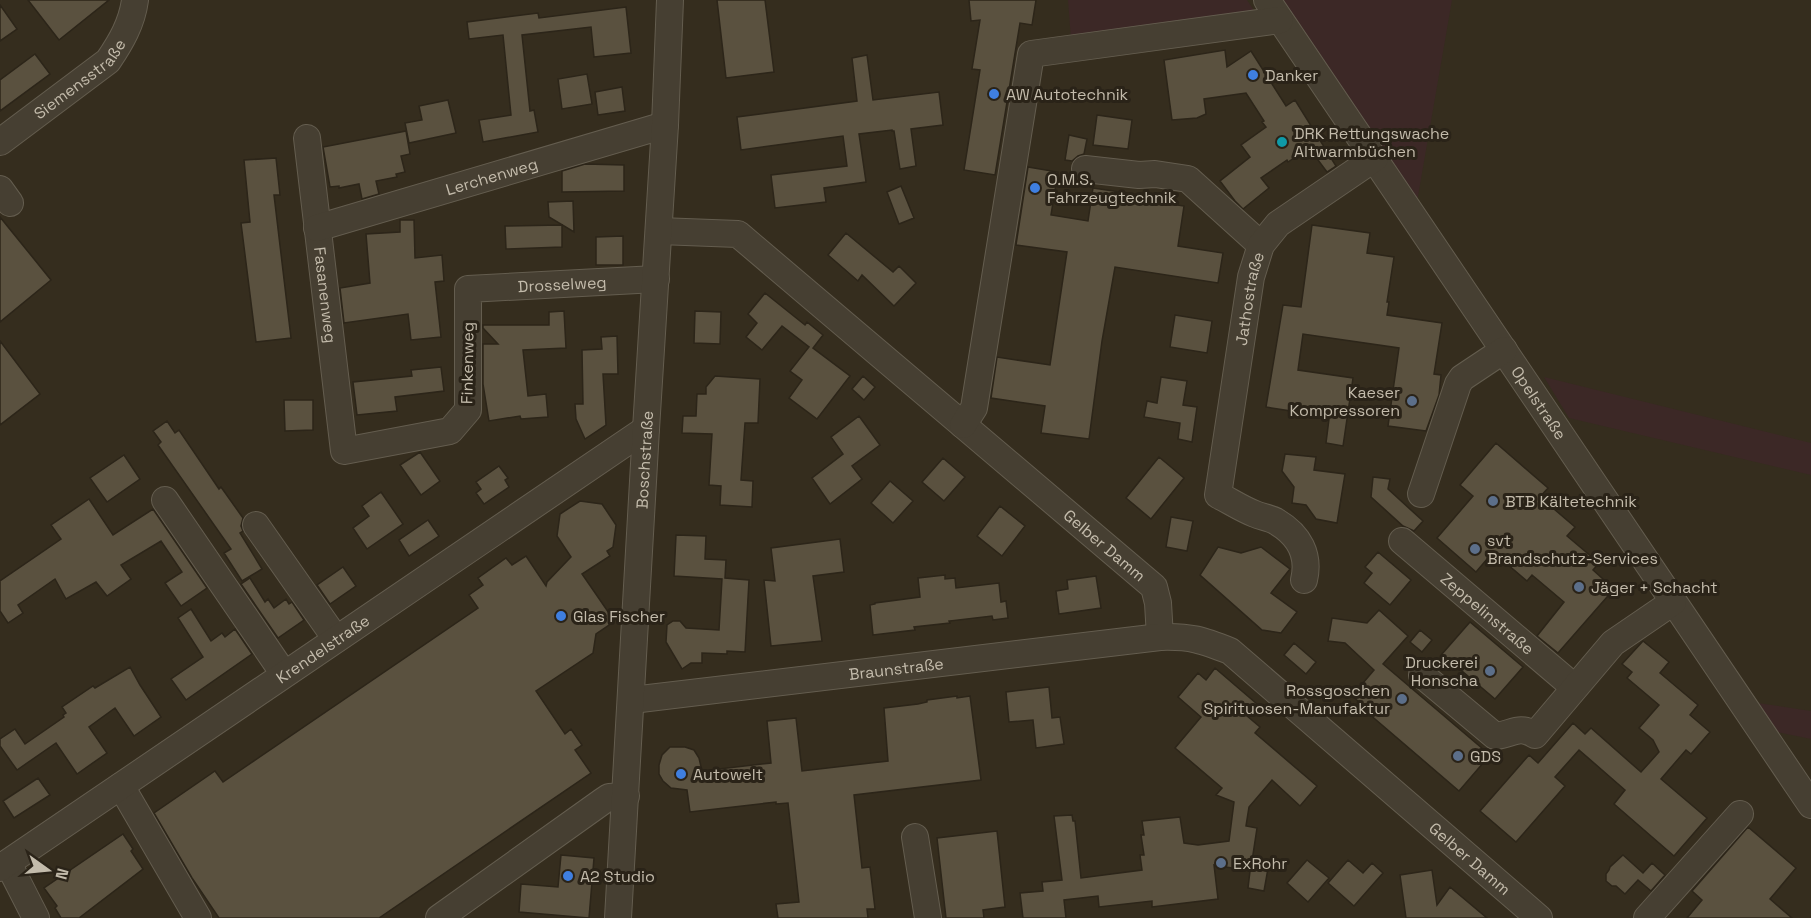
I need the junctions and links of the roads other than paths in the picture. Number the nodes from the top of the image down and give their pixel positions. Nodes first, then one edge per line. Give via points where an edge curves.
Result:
1 (135, 0) edge
2 (670, 0) edge
3 (1273, 10) edge
4 (665, 125) junction
5 (307, 138) dead end
6 (0, 142) edge
7 (1375, 158) junction
8 (1085, 169) dead end
9 (317, 228) junction
10 (659, 231) junction
11 (1261, 245) junction
12 (656, 279) junction
13 (468, 289) joint
14 (1504, 350) junction
15 (963, 426) junction
16 (646, 429) junction
17 (344, 451) joint
18 (1421, 494) dead end
19 (165, 500) dead end
20 (256, 525) dead end
21 (1402, 541) dead end
22 (1304, 580) dead end
23 (1673, 602) junction
24 (1160, 637) junction
25 (336, 639) junction
26 (284, 674) junction
27 (1422, 675) dead end
28 (1574, 687) junction
29 (632, 699) junction
30 (121, 786) junction
31 (626, 796) junction
32 (1811, 805) edge
33 (1740, 814) dead end
34 (915, 837) dead end
35 (4, 866) edge
36 (36, 918) edge
37 (198, 918) edge
38 (439, 918) edge
39 (618, 918) edge
40 (928, 918) edge
41 (1539, 918) edge
42 (1647, 918) edge

1 - 6 street, Siemensstraße via 130,22 108,61
2 - 4 street, Boschstraße
3 - 7 street, Opelstraße
3 - 15 street via 1031,54 974,408
4 - 9 street, Lerchenweg
4 - 10 street, Boschstraße
5 - 9 street, Fasanenweg
7 - 11 street, Jathostraße via 1278,224
7 - 14 street, Opelstraße
8 - 11 street via 1188,179
9 - 17 street, Fasanenweg
10 - 12 street, Boschstraße
10 - 15 street, Gelber Damm via 738,234
11 - 22 street, Jathostraße via 1251,277 1218,495 1276,521 1295,537 1306,561
12 - 13 street, Drosselweg
12 - 16 street, Boschstraße
13 - 17 street, Finkenweg via 468,410 450,431
14 - 18 street via 1458,384
14 - 23 street, Opelstraße
15 - 24 street, Gelber Damm via 1154,587
16 - 25 street, Krendelstraße
16 - 29 street, Boschstraße
19 - 26 street
20 - 25 street
21 - 28 street, Zeppelinstraße
23 - 28 street via 1613,643
23 - 32 street, Opelstraße
24 - 29 street, Braunstraße
24 - 41 street, Gelber Damm via 1202,639 1230,651
25 - 26 street, Krendelstraße
26 - 30 street, Krendelstraße
27 - 28 street via 1495,736 1518,729 1535,735
29 - 31 street, Boschstraße
30 - 35 street, Krendelstraße
30 - 37 street
31 - 38 street via 609,797
31 - 39 street, Boschstraße
33 - 42 street
34 - 40 street
35 - 36 street

